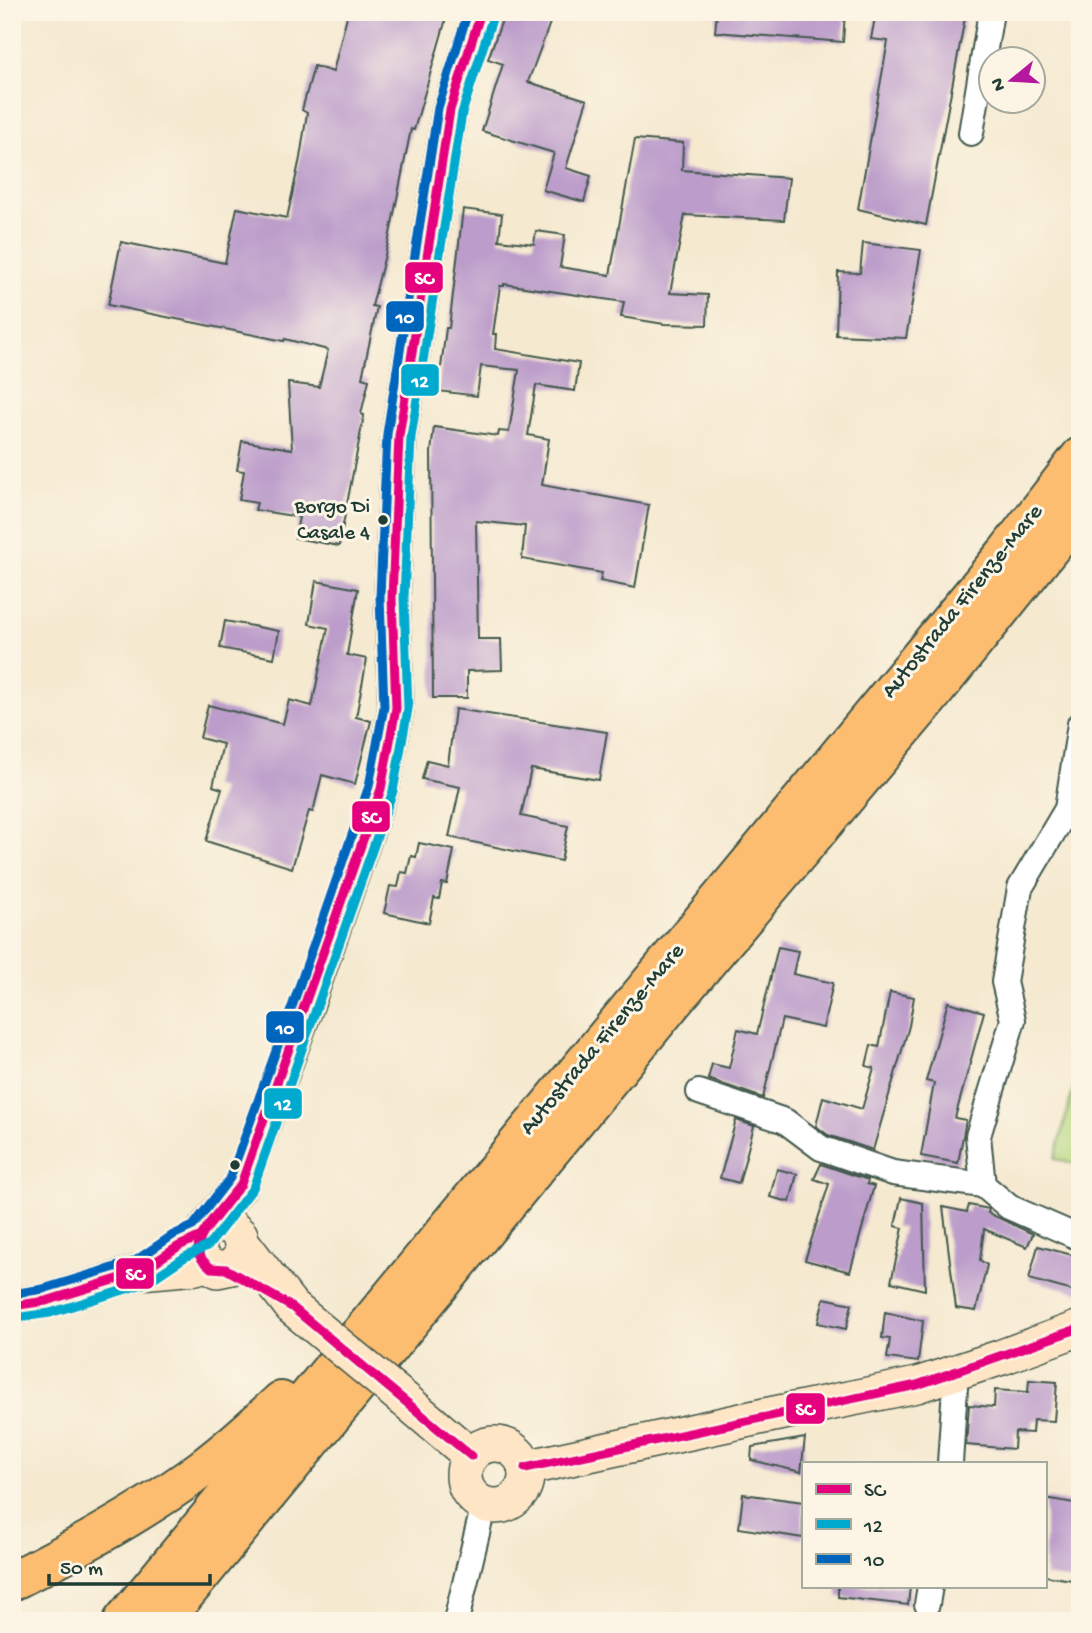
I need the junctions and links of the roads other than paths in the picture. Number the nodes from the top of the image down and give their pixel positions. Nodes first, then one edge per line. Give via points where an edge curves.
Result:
1 (481, 12) edge
2 (991, 12) edge
3 (971, 133) dead end
4 (1080, 457) edge
5 (1080, 511) edge
6 (1080, 724) edge
7 (699, 1092) dead end
8 (983, 1185) junction
9 (1080, 1238) edge
10 (221, 1246) junction
11 (396, 1290) junction
12 (12, 1306) edge
13 (1080, 1328) edge
14 (953, 1375) junction
15 (471, 1456) junction
16 (950, 1462) edge
17 (525, 1468) junction
18 (484, 1504) junction
19 (12, 1581) edge
20 (123, 1621) edge
21 (163, 1621) edge
22 (456, 1621) edge

1 - 10 street via 450,110 399,436 392,598 396,708 381,789
2 - 3 street
4 - 11 highway, Autostrada Firenze-Mare
5 - 21 highway, Autostrada Firenze-Mare
6 - 8 street via 1067,809 1020,888 1004,982 1013,1020 978,1136
7 - 8 street via 785,1121 821,1148 893,1173
8 - 9 street via 1009,1208
10 - 12 street via 196,1267 140,1272 57,1298
10 - 15 street, bridge
11 - 19 highway via 204,1468 106,1531
11 - 20 highway, Autostrada Firenze-Mare
13 - 14 street
14 - 16 street
14 - 17 street
15 - 17 street via 484,1446 502,1445 517,1453
15 - 18 street via 466,1483
17 - 18 street via 519,1495 502,1505
18 - 22 street

